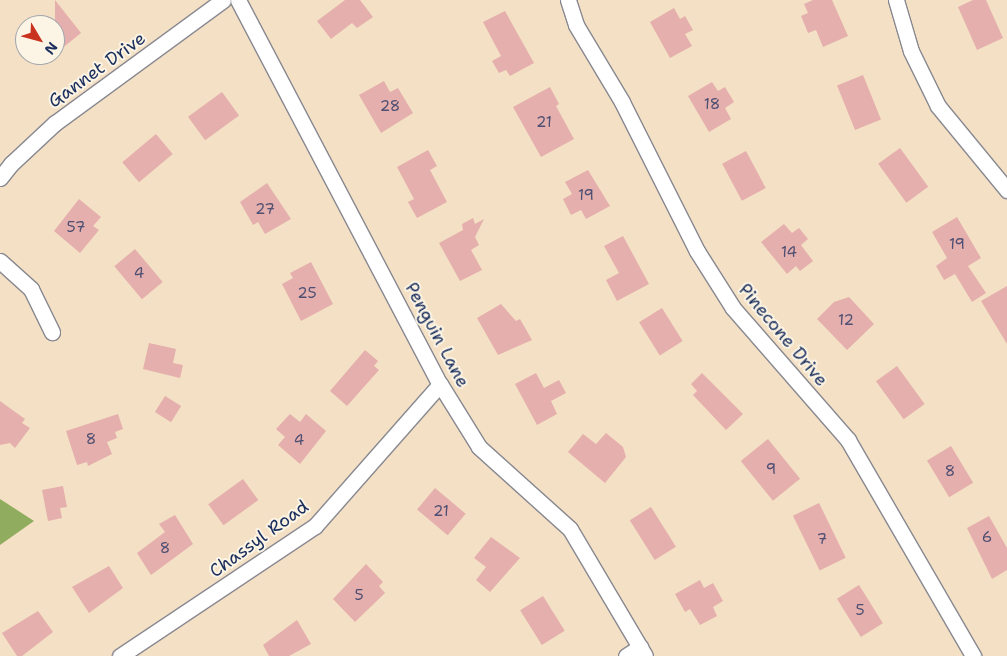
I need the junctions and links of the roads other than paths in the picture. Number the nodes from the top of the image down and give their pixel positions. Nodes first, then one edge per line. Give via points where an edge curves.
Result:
1 (223, 0) edge
2 (238, 0) edge
3 (568, 0) edge
4 (896, 0) edge
5 (0, 178) edge
6 (1007, 190) edge
7 (0, 262) edge
8 (52, 332) dead end
9 (440, 384) junction
10 (642, 652) edge
11 (120, 656) edge
12 (626, 656) edge
13 (973, 656) edge

1 - 5 street, Gannet Drive via 55,123
2 - 9 street, Penguin Lane
3 - 13 street, Pinecone Drive via 576,25 622,102 697,251 733,308 848,440
4 - 6 street via 911,51 938,106
7 - 8 street via 31,289
9 - 10 street, Penguin Lane via 479,447 570,529
9 - 11 street, Chassyl Road via 315,526
10 - 12 street

